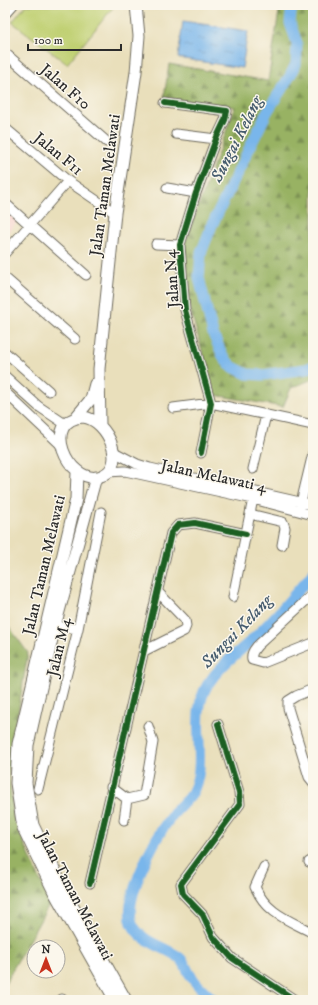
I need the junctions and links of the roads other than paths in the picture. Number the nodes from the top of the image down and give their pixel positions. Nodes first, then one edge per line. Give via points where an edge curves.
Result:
1 (13, 5) edge
2 (136, 5) edge
3 (5, 14) edge
4 (5, 53) edge
5 (165, 103) dead end
6 (5, 128) edge
7 (176, 134) dead end
8 (216, 140) junction
9 (107, 142) dead end
10 (68, 181) junction
11 (167, 188) dead end
12 (196, 193) junction
13 (5, 203) edge
14 (115, 213) junction
15 (30, 224) junction
16 (156, 244) dead end
17 (180, 245) junction
18 (5, 253) edge
19 (86, 275) dead end
20 (5, 278) edge
21 (75, 339) dead end
22 (5, 352) edge
23 (99, 369) junction
24 (5, 376) edge
25 (48, 391) dead end
26 (5, 392) edge
27 (211, 403) junction
28 (173, 408) dead end
29 (266, 415) junction
30 (76, 417) junction
31 (65, 424) junction
32 (100, 425) junction
33 (313, 425) edge
34 (60, 444) junction
35 (114, 452) junction
36 (201, 453) dead end
37 (313, 454) edge
38 (253, 469) dead end
39 (77, 472) junction
40 (107, 472) junction
41 (96, 477) junction
42 (309, 485) edge
43 (254, 495) junction
44 (313, 505) edge
45 (301, 506) junction
46 (101, 512) dead end
47 (250, 514) junction
48 (313, 514) edge
49 (246, 534) junction
50 (282, 545) dead end
51 (158, 592) junction
52 (313, 594) edge
53 (233, 597) dead end
54 (50, 625) junction
55 (78, 629) junction
56 (313, 643) edge
57 (144, 651) junction
58 (313, 690) edge
59 (218, 724) dead end
60 (148, 726) dead end
61 (313, 782) edge
62 (111, 787) junction
63 (38, 789) dead end
64 (127, 799) junction
65 (124, 820) dead end
66 (264, 867) dead end
67 (90, 883) dead end
68 (313, 933) edge
69 (114, 1000) edge
70 (126, 1000) edge
71 (295, 1000) edge

1 - 3 street
2 - 14 main road, Jalan Taman Melawati via 139,36 136,72
4 - 9 street, Jalan F10
5 - 8 street, Jalan N4 via 227,111
6 - 10 street, Jalan F11
7 - 8 street
8 - 12 street, Jalan N4
10 - 14 street, Jalan F11
10 - 15 street
11 - 12 street
12 - 17 street, Jalan N4
13 - 15 street
14 - 23 main road, Jalan Taman Melawati
15 - 18 street
15 - 19 street
16 - 17 street
17 - 27 street, Jalan N4 via 184,310
20 - 21 street
22 - 25 street
23 - 30 main road, Jalan Taman Melawati via 91,399
23 - 32 main road, Jalan Taman Melawati
24 - 31 street via 38,406
26 - 34 street
27 - 28 street
27 - 29 street
27 - 36 street
29 - 33 street
29 - 38 street
30 - 31 main road
30 - 32 main road via 88,417
31 - 34 main road
32 - 35 main road
34 - 39 main road
35 - 40 main road via 111,467
35 - 43 street, Jalan Melawati 4 via 150,468
37 - 42 street
39 - 41 main road via 83,476
39 - 54 main road, Jalan Taman Melawati via 76,499
40 - 41 main road
40 - 43 street, Jalan Melawati 4 via 125,471
41 - 54 main road, Jalan Taman Melawati
42 - 45 street
43 - 45 street, Jalan Melawati 4
43 - 47 street
44 - 45 street, Jalan Melawati 4
45 - 48 street, Jalan Melawati 4
46 - 55 street, Jalan M4
47 - 49 street
47 - 50 street via 283,522 285,528
49 - 51 street via 196,523 178,525 171,534
49 - 53 street
51 - 57 street
51 - 57 street via 186,620 186,626 184,631
52 - 56 street via 257,646 251,656 256,663 263,663
54 - 55 street
54 - 69 main road, Jalan Taman Melawati via 18,744 16,783 23,828 54,892
54 - 70 main road, Jalan Taman Melawati via 28,745 26,783 33,825 68,898
55 - 63 street, Jalan M4
57 - 62 street
58 - 61 street via 288,702 309,777
59 - 71 street via 239,792 240,804 181,884 181,889 203,915 213,937 232,958
60 - 64 street via 153,742 144,794
62 - 64 street
62 - 67 street
64 - 65 street
66 - 68 street via 255,888 260,899 268,909

